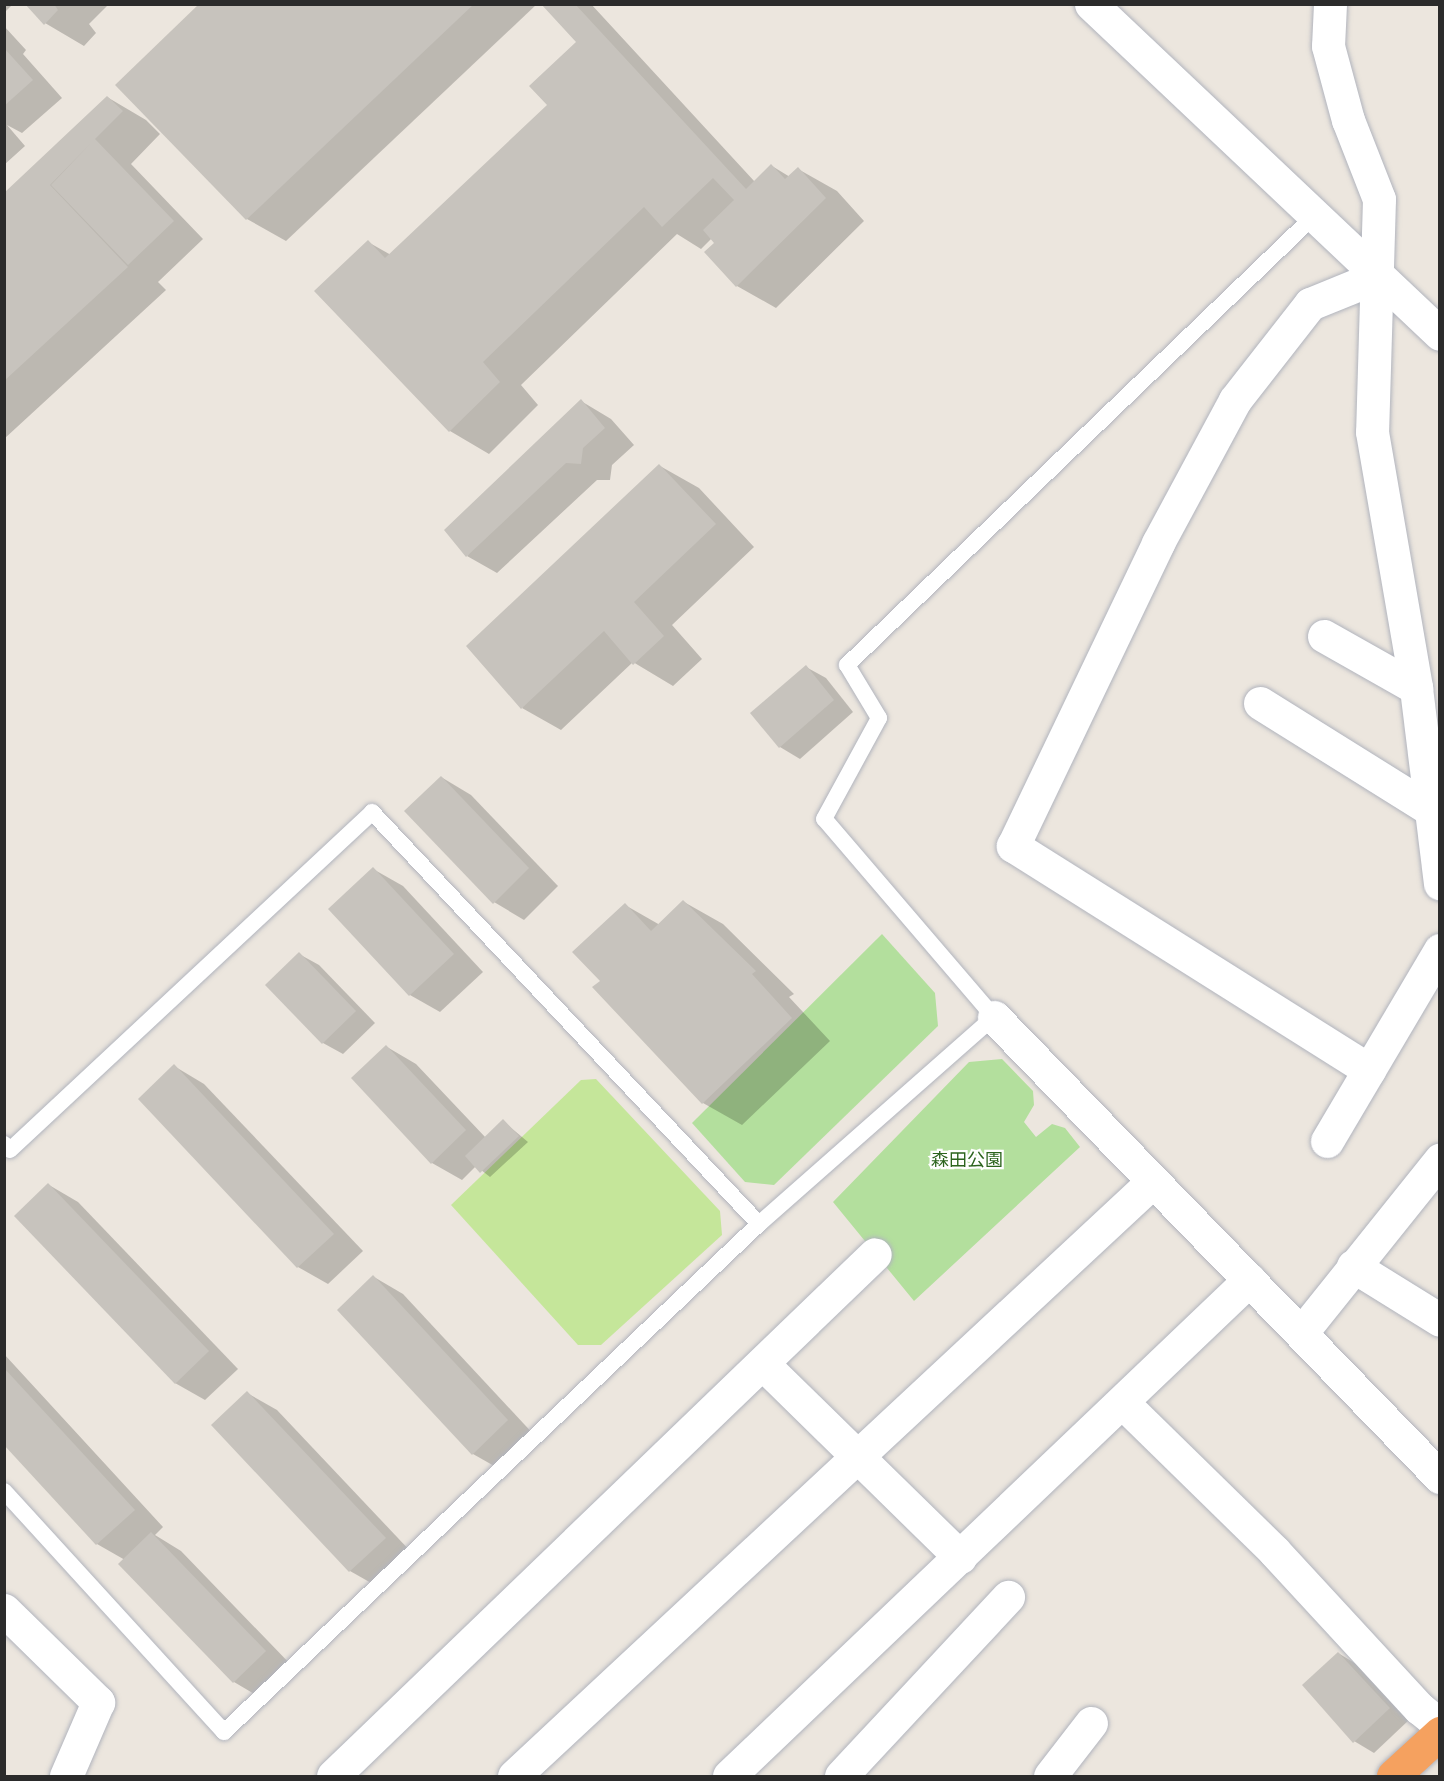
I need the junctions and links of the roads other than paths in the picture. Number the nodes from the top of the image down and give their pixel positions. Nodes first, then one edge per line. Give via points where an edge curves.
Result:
1 (1091, 4) edge
2 (1330, 4) edge
3 (1314, 216) junction
4 (1379, 276) junction
5 (1440, 333) edge
6 (1324, 636) dead end
7 (1416, 688) junction
8 (1260, 703) dead end
9 (1431, 810) junction
10 (1440, 884) edge
11 (1440, 950) edge
12 (994, 1017) junction
13 (1369, 1070) junction
14 (1327, 1141) dead end
15 (6, 1149) edge
16 (1440, 1160) edge
17 (1152, 1182) junction
18 (759, 1224) junction
19 (875, 1254) dead end
20 (1353, 1266) junction
21 (1250, 1280) junction
22 (1440, 1320) edge
23 (1302, 1332) junction
24 (763, 1365) junction
25 (1122, 1402) junction
26 (859, 1458) junction
27 (1440, 1477) edge
28 (4, 1491) edge
29 (960, 1557) junction
30 (1008, 1597) dead end
31 (4, 1610) edge
32 (1091, 1723) dead end
33 (1440, 1725) edge
34 (1440, 1733) edge
35 (66, 1776) edge
36 (333, 1776) edge
37 (514, 1776) edge
38 (729, 1776) edge
39 (841, 1776) edge
40 (1050, 1776) edge
41 (1393, 1776) edge

1 - 3 street
2 - 4 street via 1328,46 1348,120 1379,199
3 - 4 street
3 - 12 lane via 847,665 879,718 824,819
4 - 5 street
4 - 7 street via 1372,432
4 - 13 street via 1310,304 1235,400 1158,543 1013,846
6 - 7 street
7 - 9 street
8 - 9 street
9 - 10 street
11 - 13 street
12 - 17 street
12 - 18 lane
13 - 14 street
15 - 18 lane via 372,812
16 - 20 street
17 - 21 street
17 - 26 street
18 - 28 lane via 224,1731
19 - 24 street
20 - 22 street
20 - 23 street
21 - 23 street
21 - 25 street
23 - 27 street
24 - 26 street
24 - 36 street
25 - 29 street
25 - 33 street via 1274,1551
26 - 29 street
26 - 37 street
29 - 38 street
30 - 39 street
31 - 35 street via 98,1702
32 - 40 street
34 - 41 highway

